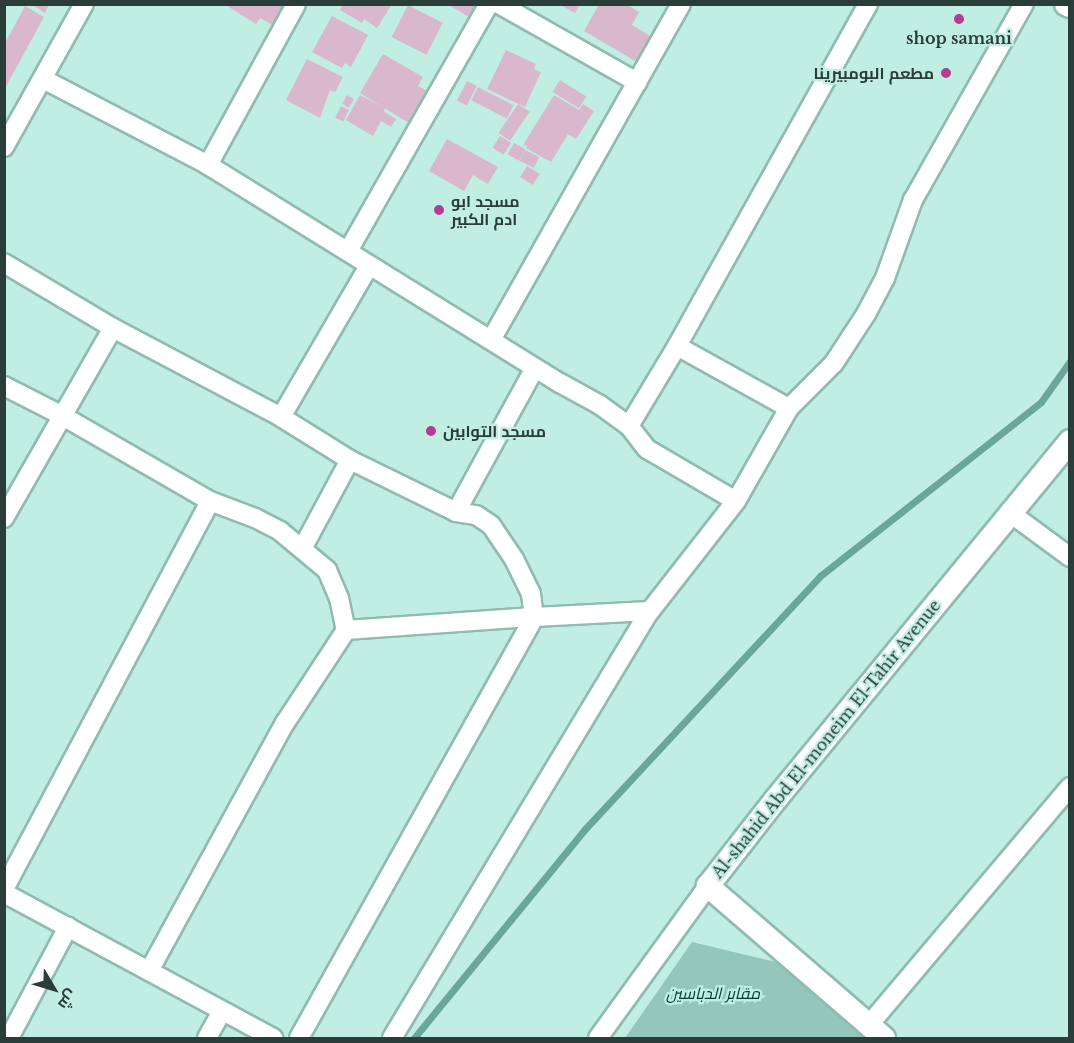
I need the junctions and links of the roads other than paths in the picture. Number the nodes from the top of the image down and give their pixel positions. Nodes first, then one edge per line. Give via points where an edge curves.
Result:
1 (84, 4) edge
2 (296, 4) edge
3 (489, 4) edge
4 (499, 4) edge
5 (681, 4) edge
6 (868, 4) edge
7 (1024, 4) edge
8 (43, 79) junction
9 (637, 82) junction
10 (4, 147) edge
11 (208, 165) junction
12 (348, 250) junction
13 (4, 263) edge
14 (369, 266) junction
15 (113, 328) junction
16 (491, 340) junction
17 (677, 346) junction
18 (536, 368) junction
19 (4, 386) edge
20 (789, 408) junction
21 (61, 415) junction
22 (281, 417) junction
23 (629, 426) junction
24 (1070, 441) edge
25 (350, 460) junction
26 (210, 501) junction
27 (736, 501) junction
28 (456, 512) junction
29 (1009, 512) junction
30 (4, 518) edge
31 (302, 549) junction
32 (1070, 556) edge
33 (650, 611) junction
34 (534, 617) junction
35 (346, 630) junction
36 (1070, 787) edge
37 (708, 886) junction
38 (4, 891) edge
39 (68, 927) junction
40 (149, 971) junction
41 (222, 1011) junction
42 (876, 1032) edge
43 (9, 1038) edge
44 (207, 1038) edge
45 (273, 1038) edge
46 (298, 1038) edge
47 (392, 1038) edge
48 (598, 1038) edge

1 - 8 street
2 - 11 street
3 - 12 street
4 - 9 street
5 - 9 street
6 - 17 street
7 - 20 street via 913,200 885,278 866,314 834,363
8 - 10 street
8 - 11 street
9 - 16 street
11 - 12 street
12 - 14 street
13 - 15 street
14 - 16 street
14 - 22 street
15 - 21 street
15 - 22 street
16 - 18 street
17 - 20 street
17 - 23 street
18 - 23 street
18 - 28 street
19 - 21 street
20 - 27 street
21 - 26 street
21 - 30 street
22 - 25 street
23 - 27 street via 647,449
24 - 29 street, Al-shahid Abd El-moneim El-Tahir Avenue
25 - 28 street
25 - 31 street
26 - 31 street via 280,531
26 - 38 street
27 - 33 street
28 - 34 street via 476,515 491,525 531,594
29 - 32 street
29 - 37 street, Al-shahid Abd El-moneim El-Tahir Avenue
31 - 35 street via 327,570
33 - 34 street
33 - 47 street
34 - 35 street
34 - 46 street
35 - 40 street via 285,723
36 - 42 street
37 - 42 street, Al-shahid Abd El-moneim El-Tahir Avenue
37 - 48 street
38 - 39 street
39 - 40 street
39 - 43 street
40 - 41 street
41 - 44 street
41 - 45 street

